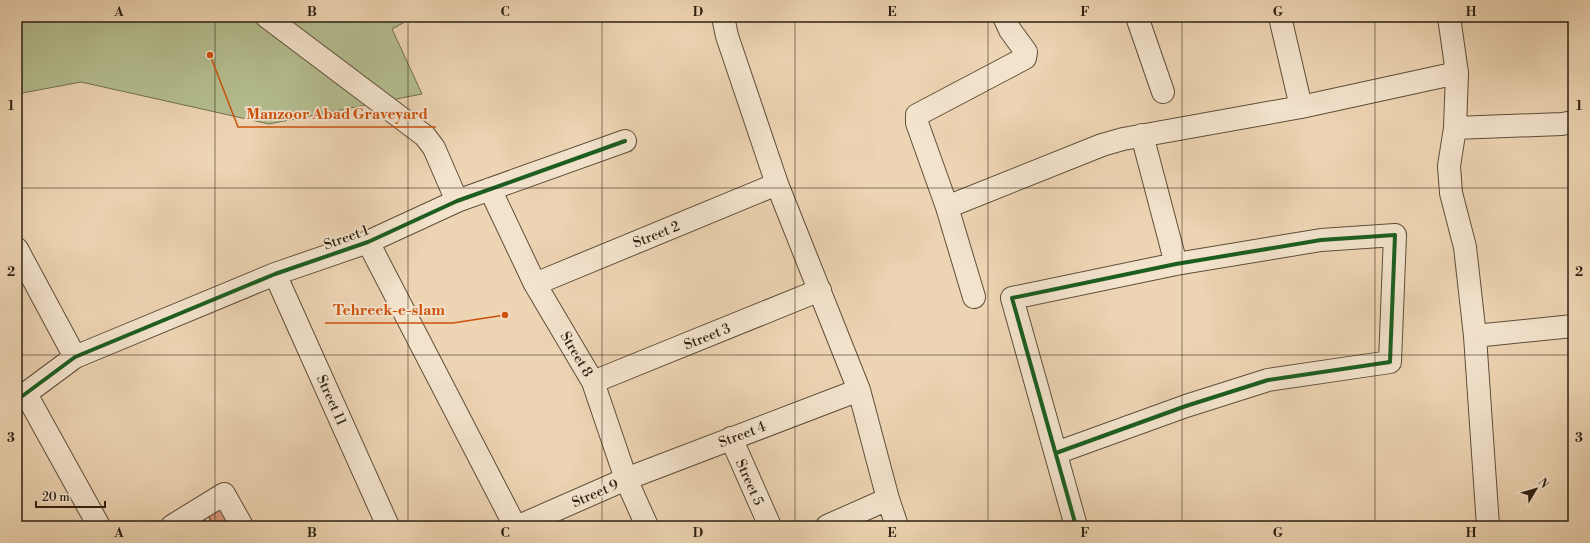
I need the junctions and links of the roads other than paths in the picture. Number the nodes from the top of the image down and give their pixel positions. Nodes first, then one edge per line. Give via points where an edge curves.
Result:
1 (267, 17) edge
2 (723, 17) edge
3 (1004, 17) edge
4 (1280, 17) edge
5 (1449, 17) edge
6 (1140, 18) edge
7 (1457, 73) junction
8 (1163, 92) dead end
9 (1301, 107) junction
10 (1573, 122) edge
11 (1455, 128) junction
12 (1142, 135) junction
13 (625, 141) dead end
14 (777, 184) junction
15 (490, 189) junction
16 (456, 201) junction
17 (947, 207) junction
18 (368, 242) junction
19 (17, 250) edge
20 (1176, 264) junction
21 (275, 274) junction
22 (535, 284) junction
23 (820, 290) junction
24 (974, 297) dead end
25 (1573, 326) edge
26 (1475, 336) junction
27 (75, 357) junction
28 (593, 382) junction
29 (859, 390) junction
30 (22, 397) edge
31 (731, 438) junction
32 (1056, 454) junction
33 (626, 479) junction
34 (888, 499) junction
35 (99, 526) edge
36 (172, 526) edge
37 (242, 526) edge
38 (388, 526) edge
39 (515, 526) edge
40 (519, 526) edge
41 (647, 526) edge
42 (770, 526) edge
43 (827, 526) edge
44 (897, 526) edge
45 (1076, 526) edge
46 (1488, 526) edge

1 - 16 street via 425,136 434,148
2 - 14 street via 727,36
3 - 17 street via 1026,52 1025,58 917,115 917,123
4 - 9 street
5 - 7 street
6 - 8 street
7 - 9 street
7 - 11 street
9 - 12 street
10 - 11 street
11 - 26 street via 1449,166 1451,193 1465,247
12 - 17 street via 1102,145
12 - 20 street
13 - 15 street, Street 1
14 - 22 street, Street 2
14 - 23 street
15 - 16 street, Street 1
15 - 22 street, Street 8
16 - 18 street, Street 1
17 - 24 street
18 - 21 street, Street 1
18 - 39 street
19 - 27 street
20 - 32 street via 1012,298
20 - 32 street via 1321,240 1395,236 1390,362 1268,380 1186,406
21 - 27 street, Street 1
21 - 38 street, Street 11
22 - 28 street, Street 8
23 - 28 street, Street 3
23 - 29 street
25 - 26 street
26 - 46 street
27 - 30 street, Street 1
28 - 33 street, Street 8
29 - 31 street, Street 4
29 - 34 street
30 - 35 street
31 - 33 street, Street 4
31 - 42 street, Street 5
32 - 45 street
33 - 40 street, Street 9
33 - 41 street, Street 8
34 - 43 street
34 - 44 street
36 - 37 street via 224,494

